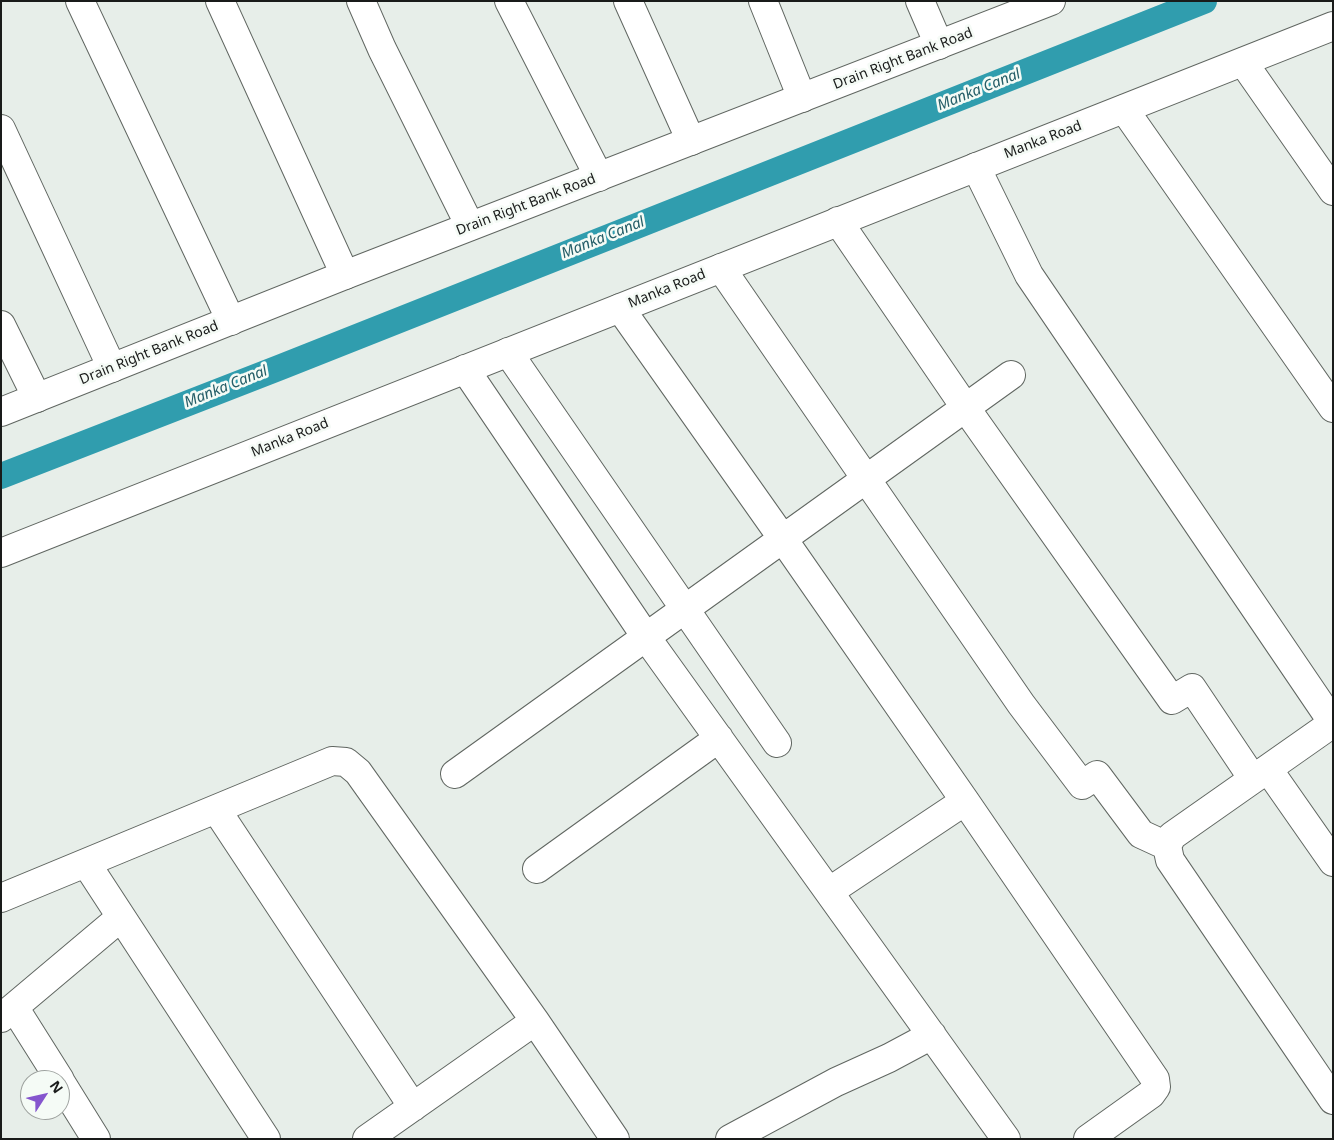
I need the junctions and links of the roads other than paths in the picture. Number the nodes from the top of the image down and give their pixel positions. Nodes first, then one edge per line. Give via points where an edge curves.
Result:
1 (80, 1) edge
2 (220, 1) edge
3 (361, 1) edge
4 (509, 1) edge
5 (628, 1) edge
6 (763, 1) edge
7 (920, 1) edge
8 (1051, 1) edge
9 (1333, 26) edge
10 (939, 45) junction
11 (1243, 62) junction
12 (802, 98) junction
13 (1124, 109) junction
14 (1, 129) edge
15 (691, 141) junction
16 (976, 167) junction
17 (599, 176) junction
18 (1333, 191) edge
19 (838, 221) junction
20 (470, 226) junction
21 (721, 268) junction
22 (345, 275) junction
23 (620, 308) junction
24 (231, 320) junction
25 (1, 324) edge
26 (508, 352) junction
27 (112, 368) junction
28 (465, 369) junction
29 (1011, 374) dead end
30 (38, 398) junction
31 (966, 407) junction
32 (1333, 408) edge
33 (1, 412) edge
34 (866, 479) junction
35 (783, 539) junction
36 (1, 553) edge
37 (685, 609) junction
38 (646, 637) junction
39 (1333, 723) edge
40 (719, 738) junction
41 (777, 742) dead end
42 (455, 774) dead end
43 (1260, 774) junction
44 (966, 801) junction
45 (216, 809) junction
46 (1167, 846) junction
47 (1333, 862) edge
48 (86, 863) junction
49 (537, 869) dead end
50 (830, 891) junction
51 (1, 898) edge
52 (120, 917) junction
53 (8, 1012) edge
54 (535, 1021) junction
55 (932, 1035) junction
56 (52, 1070) edge
57 (70, 1096) edge
58 (1333, 1100) edge
59 (413, 1107) junction
60 (96, 1139) edge
61 (266, 1139) edge
62 (367, 1139) edge
63 (615, 1139) edge
64 (730, 1139) edge
65 (1006, 1139) edge
66 (1088, 1139) edge

1 - 24 street
2 - 22 street
3 - 20 street
4 - 17 street
5 - 15 street
6 - 12 street
7 - 10 street
8 - 10 street, Drain Right Bank Road
9 - 11 street, Manka Road
10 - 12 street, Drain Right Bank Road
11 - 13 street, Manka Road
11 - 18 street
12 - 15 street, Drain Right Bank Road
13 - 16 street, Manka Road
13 - 32 street
14 - 27 street
15 - 17 street, Drain Right Bank Road
16 - 19 street, Manka Road
16 - 39 street via 1029,275
17 - 20 street, Drain Right Bank Road
19 - 21 street, Manka Road
19 - 31 street
20 - 22 street, Drain Right Bank Road
21 - 23 street, Manka Road
21 - 34 street
22 - 24 street, Drain Right Bank Road
23 - 26 street, Manka Road
23 - 35 street
24 - 27 street, Drain Right Bank Road
25 - 30 street
26 - 28 street, Manka Road
26 - 37 street
27 - 30 street, Drain Right Bank Road
28 - 36 street, Manka Road
28 - 38 street
29 - 31 street
30 - 33 street, Drain Right Bank Road
31 - 34 street
31 - 43 street via 1172,700 1192,688
34 - 35 street
34 - 46 street via 1021,704 1082,785 1097,775 1141,834
35 - 37 street
35 - 44 street
37 - 38 street
37 - 41 street
38 - 40 street
38 - 42 street
39 - 43 street
40 - 49 street
40 - 50 street
43 - 46 street via 1172,836
43 - 47 street
44 - 50 street
44 - 66 street via 1155,1079 1156,1087 1151,1094
45 - 48 street
45 - 54 street via 332,761 346,762 358,772
45 - 59 street
46 - 58 street via 1170,860
48 - 51 street
48 - 52 street
50 - 55 street
52 - 53 street
52 - 61 street
53 - 56 street
54 - 59 street
54 - 63 street
55 - 64 street
55 - 65 street
57 - 60 street
59 - 62 street

